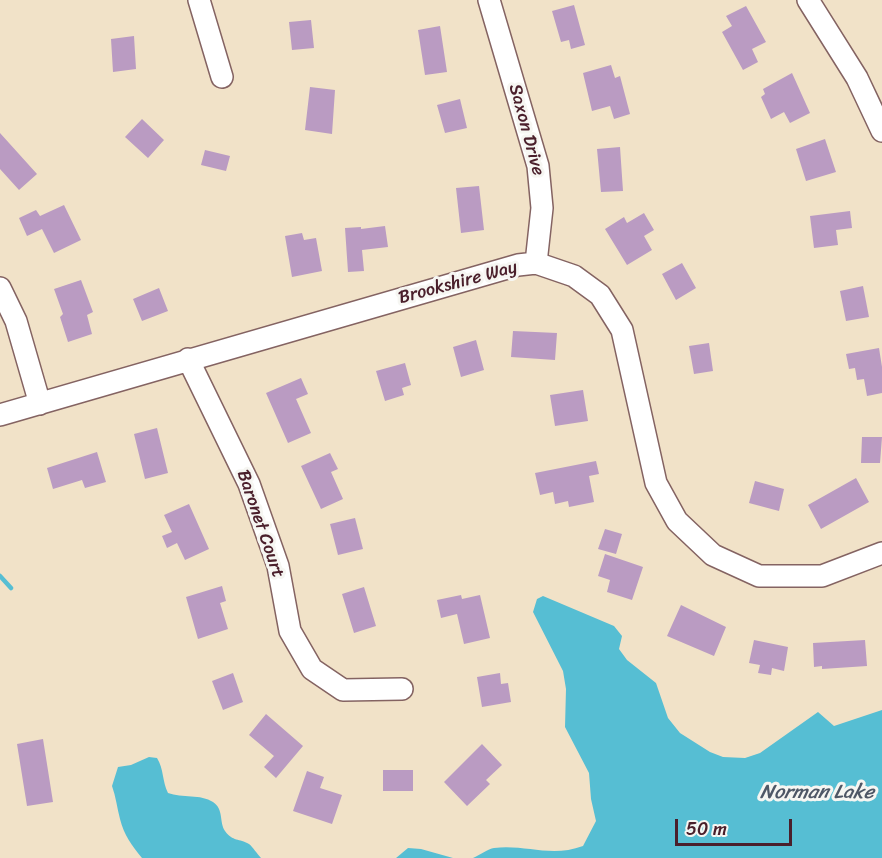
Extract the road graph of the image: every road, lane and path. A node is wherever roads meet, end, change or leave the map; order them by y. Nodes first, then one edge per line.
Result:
1 (199, 0) edge
2 (489, 0) edge
3 (808, 0) edge
4 (222, 76) dead end
5 (882, 131) edge
6 (536, 263) junction
7 (0, 288) edge
8 (188, 359) junction
9 (40, 404) junction
10 (0, 415) edge
11 (882, 553) edge
12 (402, 689) dead end

1 - 4 street
2 - 6 street, Saxon Drive
3 - 5 street
6 - 8 street, Brookshire Way
6 - 11 street, Brookshire Way
7 - 9 street
8 - 9 street, Brookshire Way
8 - 12 street, Baronet Court
9 - 10 street, Brookshire Way

